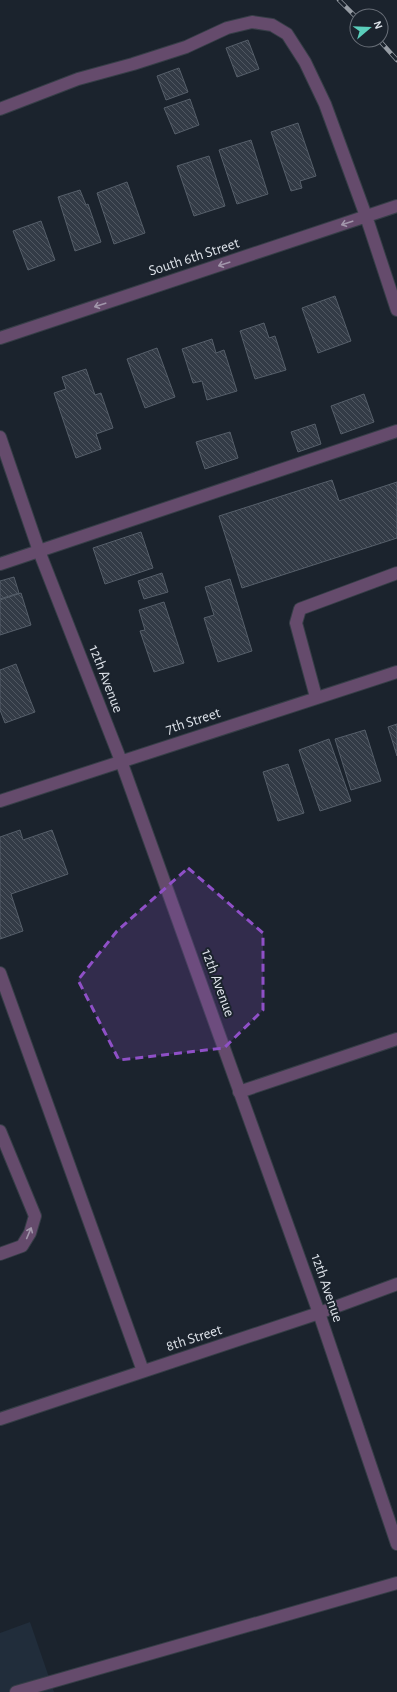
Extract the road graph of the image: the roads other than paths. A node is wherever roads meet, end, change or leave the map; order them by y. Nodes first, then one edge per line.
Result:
1 (0, 109) edge
2 (397, 206) edge
3 (366, 216) junction
4 (397, 310) edge
5 (0, 338) edge
6 (397, 431) edge
7 (0, 436) edge
8 (40, 551) junction
9 (0, 564) edge
10 (397, 573) edge
11 (397, 672) edge
12 (316, 697) junction
13 (121, 761) junction
14 (0, 801) edge
15 (0, 973) edge
16 (397, 1039) edge
17 (239, 1092) junction
18 (0, 1131) edge
19 (0, 1254) edge
20 (397, 1284) edge
21 (319, 1313) junction
22 (143, 1371) junction
23 (0, 1419) edge
24 (397, 1544) edge
25 (397, 1583) edge
26 (16, 1692) edge

1 - 3 street
2 - 3 street, South 6th Street
3 - 4 street
3 -> 5 street, South 6th Street
6 - 8 street
7 - 8 street, 12th Avenue
8 - 9 street
8 - 13 street, 12th Avenue
10 - 12 street
11 - 12 street, 7th Street
12 - 13 street, 7th Street
13 - 14 street, 7th Street
13 - 17 street, 12th Avenue
15 - 22 street
16 - 17 street
17 - 21 street, 12th Avenue
19 -> 18 street
20 - 21 street, 8th Street
21 - 22 street, 8th Street
21 - 24 street, 12th Avenue
22 - 23 street, 8th Street
25 - 26 street

